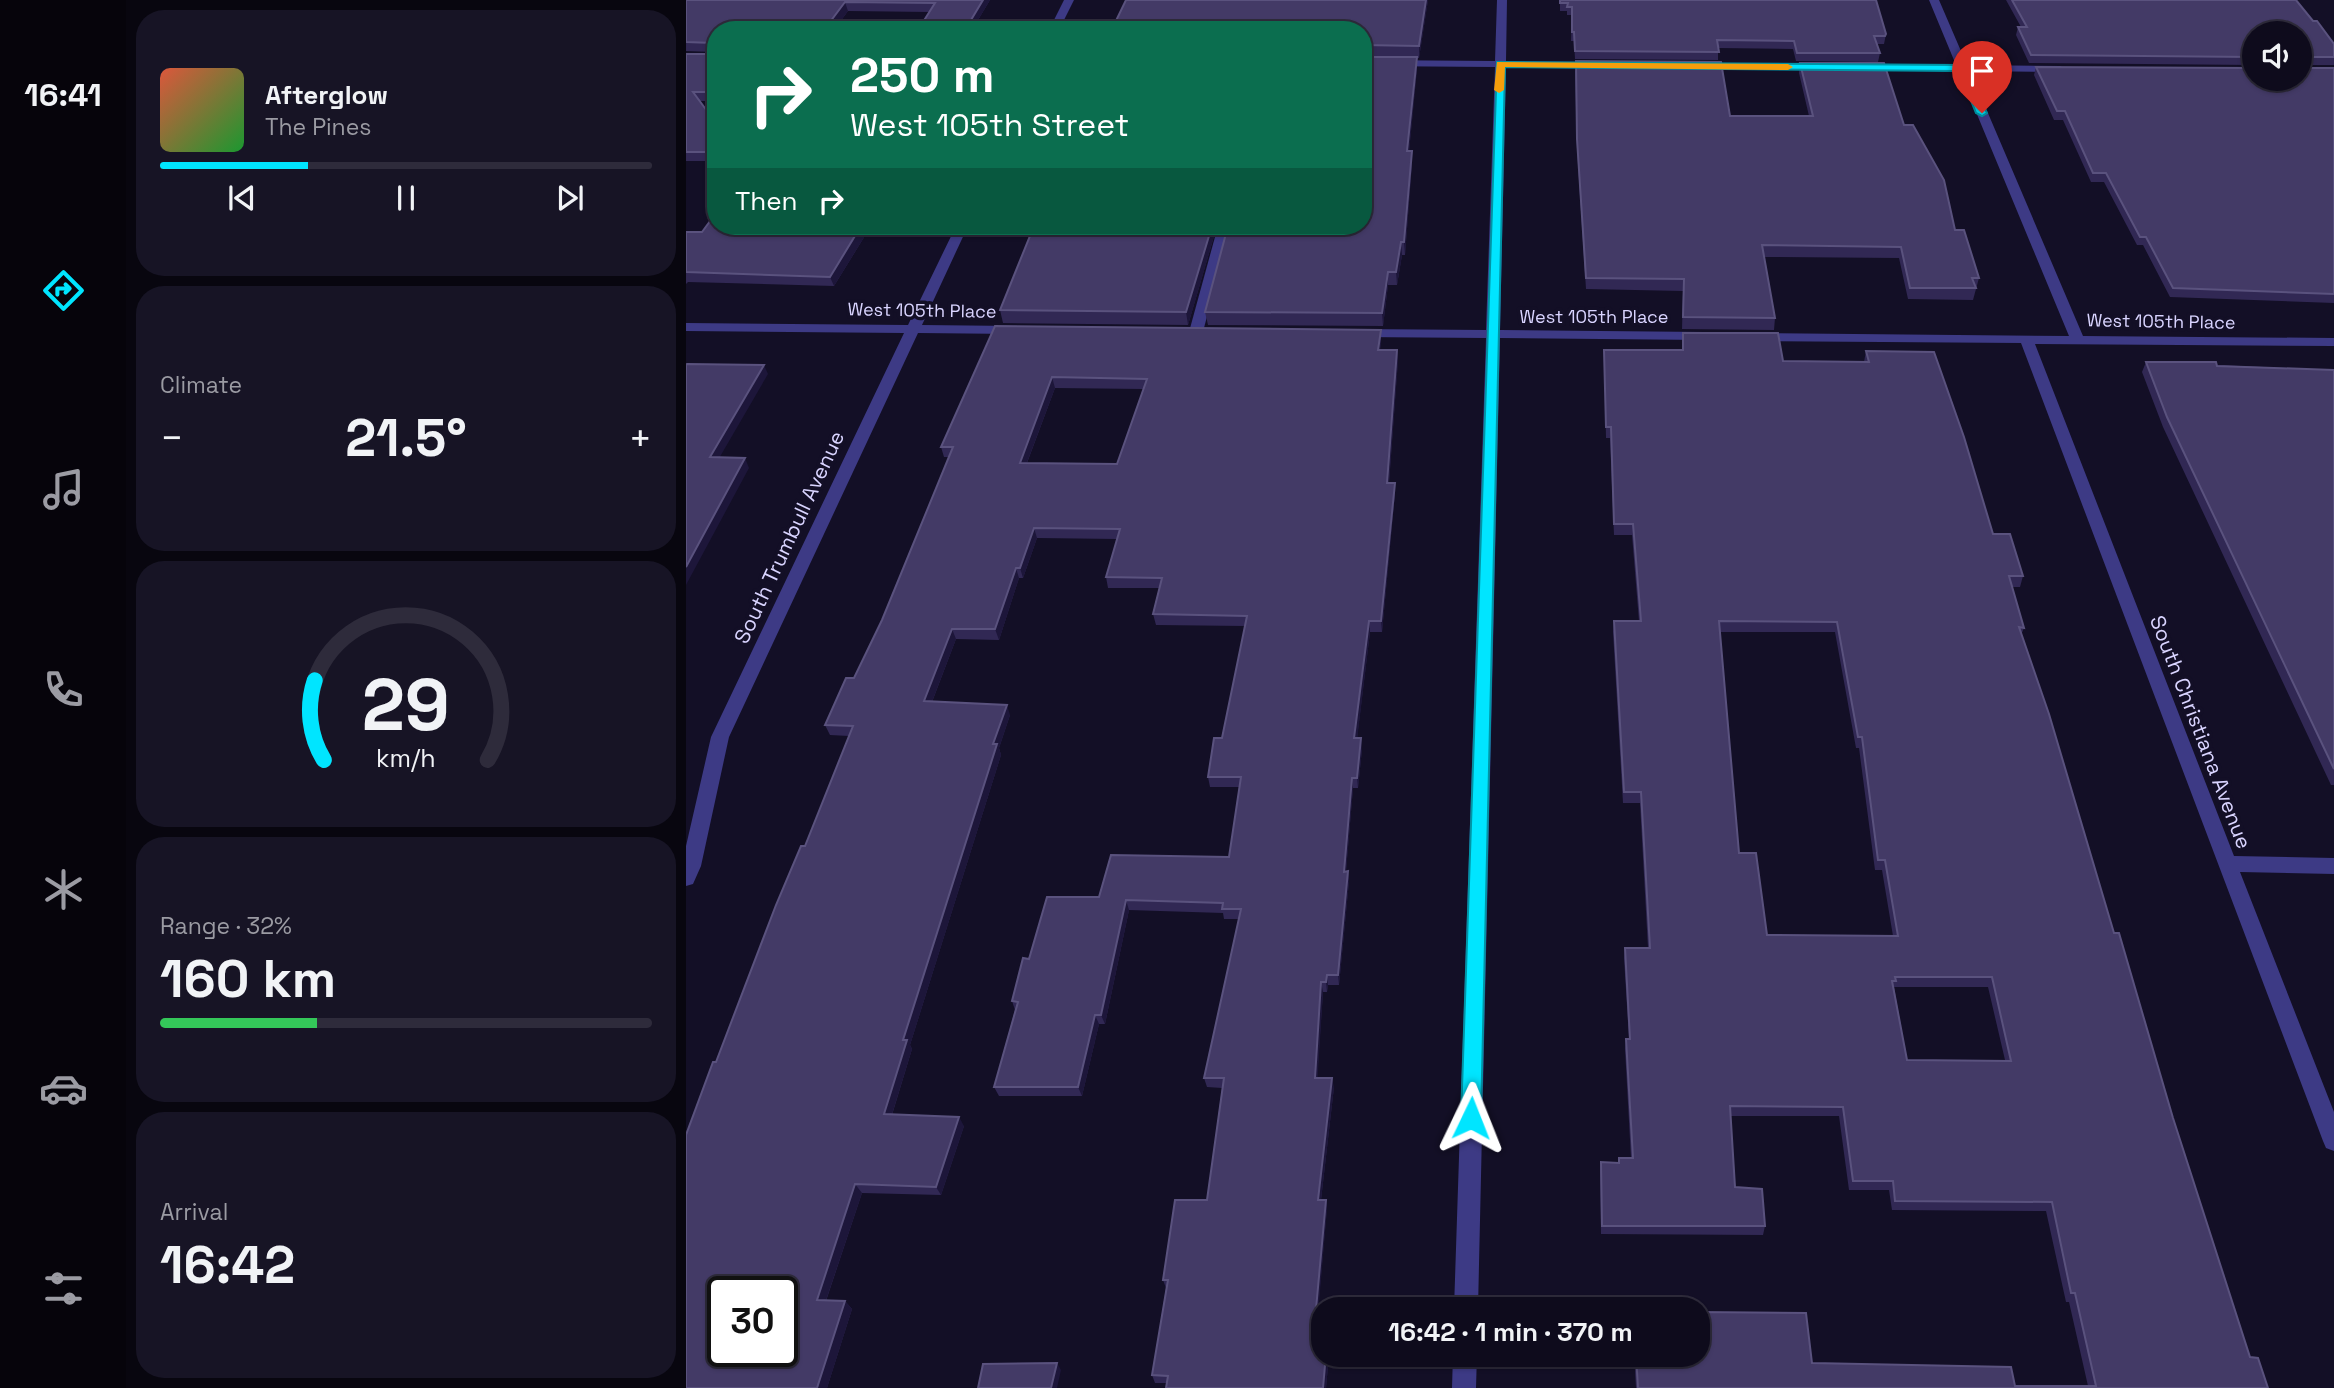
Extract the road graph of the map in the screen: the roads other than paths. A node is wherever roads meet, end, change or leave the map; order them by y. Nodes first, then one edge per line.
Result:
1 (1069, 0) edge
2 (1502, 0) edge
3 (1934, 0) edge
4 (1059, 21) edge
5 (1372, 63) edge
6 (1500, 64) junction
7 (1608, 65) edge
8 (1690, 66) edge
9 (1841, 67) edge
10 (1855, 67) edge
11 (1962, 68) junction
12 (2074, 69) edge
13 (958, 235) edge
14 (1222, 235) edge
15 (686, 327) edge
16 (913, 329) junction
17 (1029, 330) edge
18 (1196, 332) edge
19 (1346, 333) edge
20 (1493, 335) junction
21 (2026, 339) junction
22 (2078, 340) junction
23 (2334, 342) edge
24 (2228, 864) junction
25 (2334, 866) edge
26 (686, 878) edge
27 (2334, 1141) edge
28 (1466, 1297) edge
29 (1465, 1367) edge
30 (1464, 1388) edge

1 - 4 street
2 - 6 street
3 - 11 street
5 - 6 street
6 - 7 street
6 - 20 street
8 - 9 street
10 - 11 street
11 - 12 street
11 - 22 street
13 - 16 street, South Trumbull Avenue
14 - 18 street
15 - 16 street, West 105th Place
16 - 17 street, West 105th Place
16 - 26 street, South Trumbull Avenue
19 - 20 street, West 105th Place
20 - 21 street, West 105th Place
20 - 28 street
21 - 22 street, West 105th Place
21 - 24 street, South Christiana Avenue
22 - 23 street, West 105th Place
24 - 25 street
24 - 27 street, South Christiana Avenue
29 - 30 street

